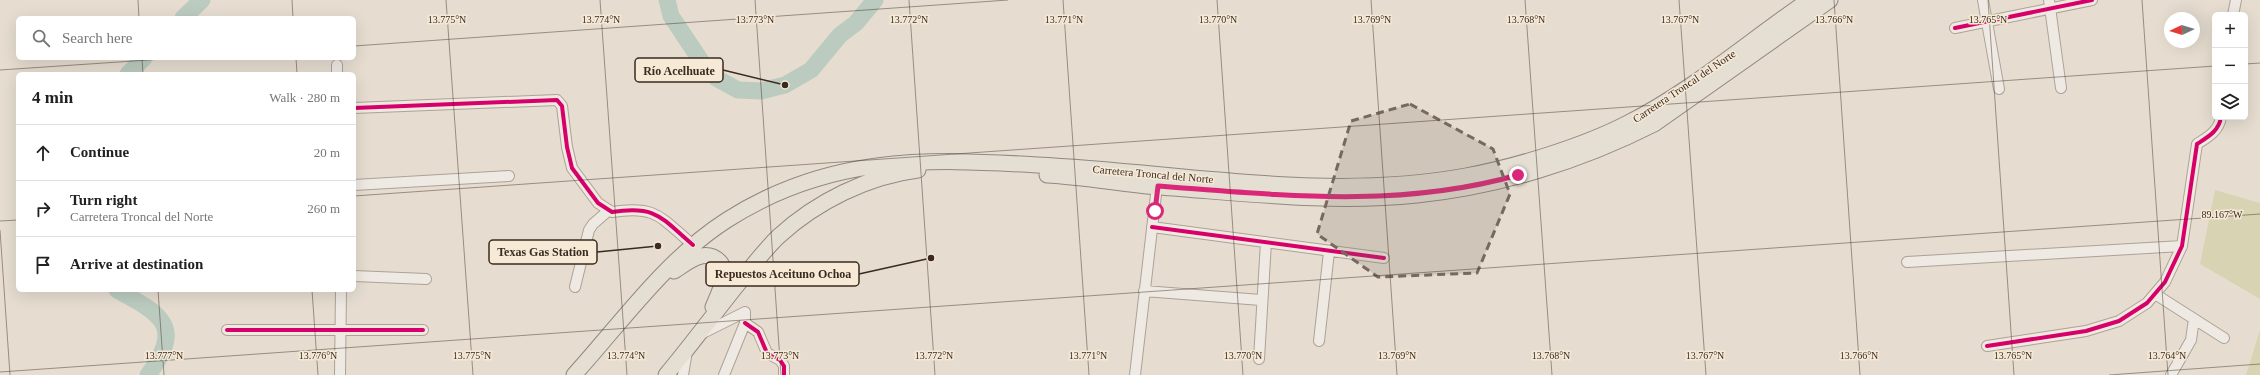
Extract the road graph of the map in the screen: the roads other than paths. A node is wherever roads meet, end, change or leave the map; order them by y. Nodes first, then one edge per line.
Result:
1 (1809, 0) edge
2 (1830, 0) edge
3 (1983, 0) edge
4 (2092, 0) edge
5 (2236, 0) edge
6 (2050, 4) edge
7 (2234, 12) edge
8 (1987, 22) junction
9 (1955, 28) dead end
10 (2061, 88) dead end
11 (1999, 89) dead end
12 (356, 108) edge
13 (2220, 120) edge
14 (509, 176) dead end
15 (356, 185) edge
16 (1158, 186) junction
17 (608, 211) junction
18 (1152, 227) junction
19 (1266, 242) junction
20 (693, 245) junction
21 (2182, 246) junction
22 (1329, 252) junction
23 (1384, 258) dead end
24 (1907, 262) dead end
25 (356, 276) edge
26 (426, 279) dead end
27 (656, 282) junction
28 (575, 286) dead end
29 (341, 292) edge
30 (1144, 292) junction
31 (2155, 294) junction
32 (1262, 300) junction
33 (2194, 319) junction
34 (745, 323) junction
35 (702, 329) junction
36 (227, 330) dead end
37 (340, 330) junction
38 (423, 330) dead end
39 (2224, 338) dead end
40 (1319, 341) dead end
41 (1987, 346) dead end
42 (687, 350) junction
43 (1259, 358) dead end
44 (1134, 374) edge
45 (340, 375) edge
46 (574, 375) edge
47 (666, 375) edge
48 (683, 375) edge
49 (724, 375) edge
50 (784, 375) edge
51 (2171, 375) edge

1 - 20 main road, Carretera Troncal del Norte
2 - 16 main road, Carretera Troncal del Norte
3 - 8 street
4 - 6 street
5 - 7 street
6 - 8 street
6 - 10 street
8 - 9 street
8 - 11 street
12 - 17 street
13 - 21 street
14 - 15 street
16 - 18 street
16 - 35 main road, Carretera Troncal del Norte
17 - 20 street
17 - 28 street
18 - 19 street
18 - 30 street
19 - 22 street
19 - 32 street
20 - 27 main road, Carretera Troncal del Norte
21 - 24 street
21 - 31 street
22 - 23 street
22 - 40 street
25 - 26 street
27 - 35 main road
27 - 46 main road, Carretera Troncal del Norte
29 - 37 street
30 - 32 street
30 - 44 street
31 - 33 street
31 - 41 street
32 - 43 street
33 - 39 street
33 - 51 street
34 - 35 street
34 - 49 street
34 - 50 street
35 - 42 main road, Carretera Troncal del Norte
36 - 37 street
37 - 38 street
37 - 45 street
42 - 47 main road, Carretera Troncal del Norte
42 - 48 street

